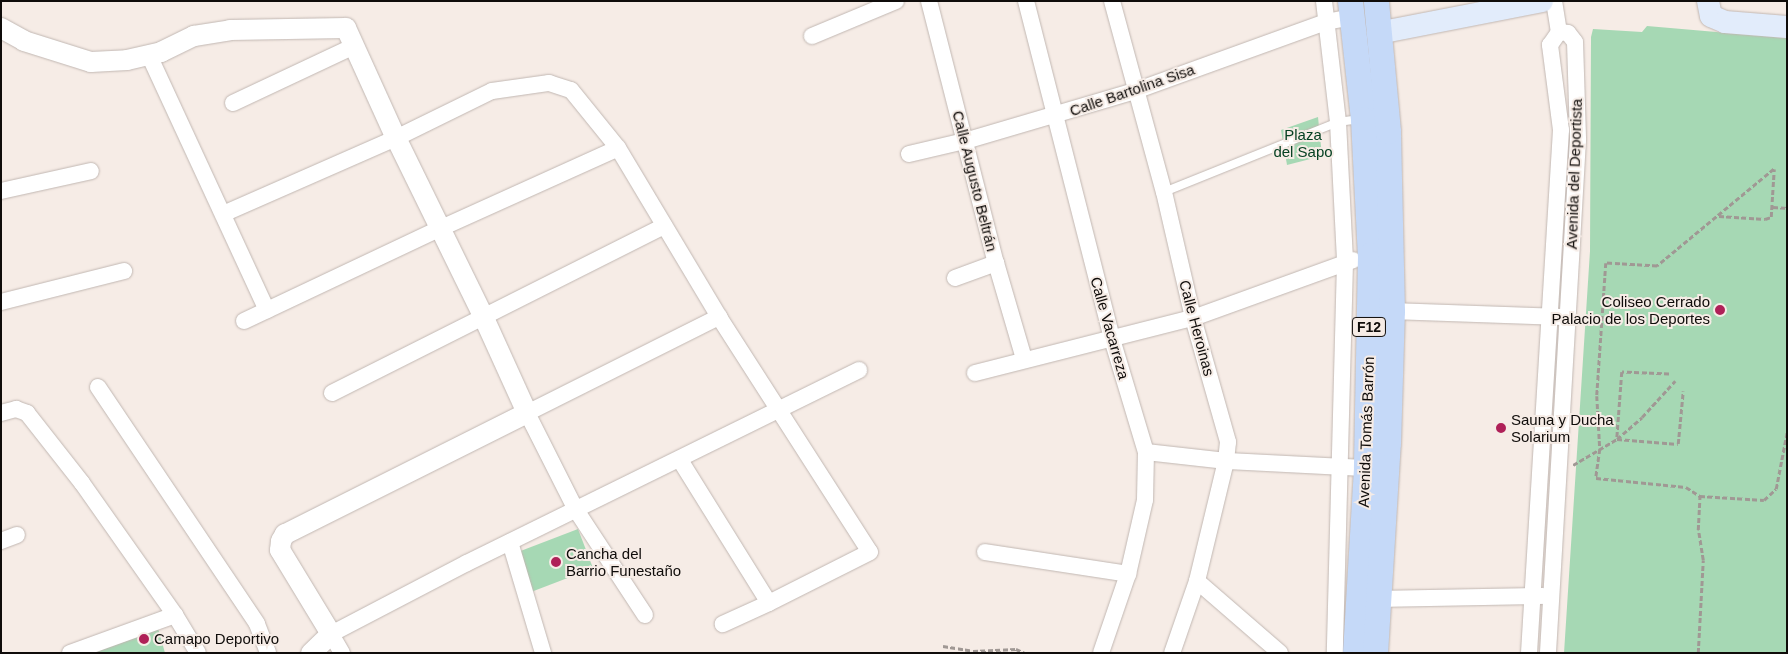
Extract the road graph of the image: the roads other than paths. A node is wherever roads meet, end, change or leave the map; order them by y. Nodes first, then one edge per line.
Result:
1 (896, 1) edge
2 (929, 1) edge
3 (1026, 1) edge
4 (1112, 1) edge
5 (1324, 1) edge
6 (1376, 1) edge
7 (1542, 1) edge
8 (1554, 1) edge
9 (1708, 1) edge
10 (1351, 9) edge
11 (1326, 22) junction
12 (1787, 27) edge
13 (1, 28) edge
14 (1378, 32) junction
15 (1559, 32) junction
16 (812, 36) dead end
17 (354, 46) junction
18 (149, 55) junction
19 (1135, 91) junction
20 (233, 103) dead end
21 (1053, 117) junction
22 (1363, 119) junction
23 (1338, 122) junction
24 (396, 138) junction
25 (965, 141) junction
26 (618, 148) junction
27 (909, 154) dead end
28 (90, 171) dead end
29 (1, 191) edge
30 (1164, 192) junction
31 (223, 214) junction
32 (664, 226) junction
33 (439, 229) junction
34 (1370, 256) junction
35 (1345, 262) junction
36 (996, 263) junction
37 (124, 271) dead end
38 (955, 278) dead end
39 (1, 302) edge
40 (267, 310) junction
41 (1392, 311) junction
42 (719, 316) junction
43 (1568, 317) junction
44 (484, 318) junction
45 (1193, 318) junction
46 (1551, 318) junction
47 (244, 321) dead end
48 (1112, 339) junction
49 (1024, 359) junction
50 (859, 370) dead end
51 (975, 373) dead end
52 (98, 387) dead end
53 (332, 393) dead end
54 (779, 411) junction
55 (1, 413) edge
56 (527, 413) junction
57 (1146, 452) junction
58 (680, 460) junction
59 (1226, 462) junction
60 (1338, 468) junction
61 (1366, 468) junction
62 (576, 510) junction
63 (17, 535) dead end
64 (1, 541) edge
65 (510, 542) junction
66 (985, 552) dead end
67 (1128, 574) junction
68 (1197, 581) junction
69 (1551, 595) junction
70 (1533, 597) junction
71 (1368, 599) junction
72 (769, 603) junction
73 (175, 615) junction
74 (645, 615) dead end
75 (723, 624) dead end
76 (331, 634) junction
77 (70, 653) edge
78 (198, 653) edge
79 (268, 653) edge
80 (311, 653) edge
81 (342, 653) edge
82 (543, 653) edge
83 (1101, 653) edge
84 (1172, 653) edge
85 (1280, 653) edge
86 (1335, 653) edge
87 (1355, 653) edge
88 (1375, 653) edge
89 (1529, 653) edge
90 (1548, 653) edge

1 - 16 street
2 - 25 street, Calle Augusto Beltrán
3 - 21 street, Calle Vacarreza
4 - 19 street, Calle Heroinas
5 - 11 street
6 - 14 main road, Avenida Tomás Barrón / F12
7 - 14 main road
8 - 15 street
9 - 12 main road
10 - 11 street, Calle Bartolina Sisa
10 - 22 main road, Avenida Tomás Barrón / F12
11 - 19 street, Calle Bartolina Sisa
11 - 23 street
13 - 18 street
14 - 41 main road, Avenida Tomás Barrón / F12
15 - 43 street, Avenida del Deportista
15 - 46 street, Avenida del Deportista
17 - 18 street
17 - 20 street
17 - 24 street
18 - 31 street
19 - 21 street, Calle Bartolina Sisa
19 - 30 street, Calle Heroinas
21 - 25 street, Calle Bartolina Sisa
21 - 48 street, Calle Vacarreza
22 - 23 lane
22 - 34 main road, Avenida Tomás Barrón / F12
23 - 30 lane
23 - 35 street
24 - 26 street
24 - 31 street
24 - 33 street
25 - 27 street, Calle Bartolina Sisa
25 - 36 street, Calle Augusto Beltrán
26 - 32 street
26 - 33 street
28 - 29 street
30 - 45 street, Calle Heroinas
31 - 40 street
32 - 42 street
32 - 44 street
33 - 40 street
33 - 44 street
34 - 35 street
34 - 61 main road, Avenida Tomás Barrón / F12
35 - 45 street
35 - 60 street
36 - 38 street
36 - 49 street, Calle Augusto Beltrán
37 - 39 street
40 - 47 street
41 - 46 street
41 - 71 main road, Avenida Tomás Barrón / F12
42 - 54 street
42 - 56 street
43 - 46 street
43 - 69 street, Avenida del Deportista
44 - 53 street
44 - 56 street
45 - 48 street
45 - 59 street, Calle Heroinas
46 - 70 street, Avenida del Deportista
48 - 49 street
48 - 57 street, Calle Vacarreza
49 - 51 street
50 - 54 street
52 - 79 street
54 - 58 street
54 - 72 street
55 - 73 street
56 - 62 street
56 - 76 street
57 - 59 street
57 - 67 street, Calle Vacarreza
58 - 62 street
58 - 72 street
59 - 60 street
59 - 68 street, Calle Heroinas
60 - 61 street
60 - 86 street
61 - 71 main road, Avenida Tomás Barrón / F12
62 - 65 street
62 - 74 street
63 - 64 street
65 - 76 street
65 - 82 street
66 - 67 street
67 - 83 street, Calle Vacarreza
68 - 84 street, Calle Heroinas
68 - 85 street
69 - 70 street
69 - 90 street, Avenida del Deportista
70 - 71 street
70 - 89 street, Avenida del Deportista
71 - 87 main road, Avenida Tomás Barrón / F12
71 - 88 main road, Avenida Tomás Barrón / F12
72 - 75 street
73 - 77 street
73 - 78 street
76 - 80 street
76 - 81 street

